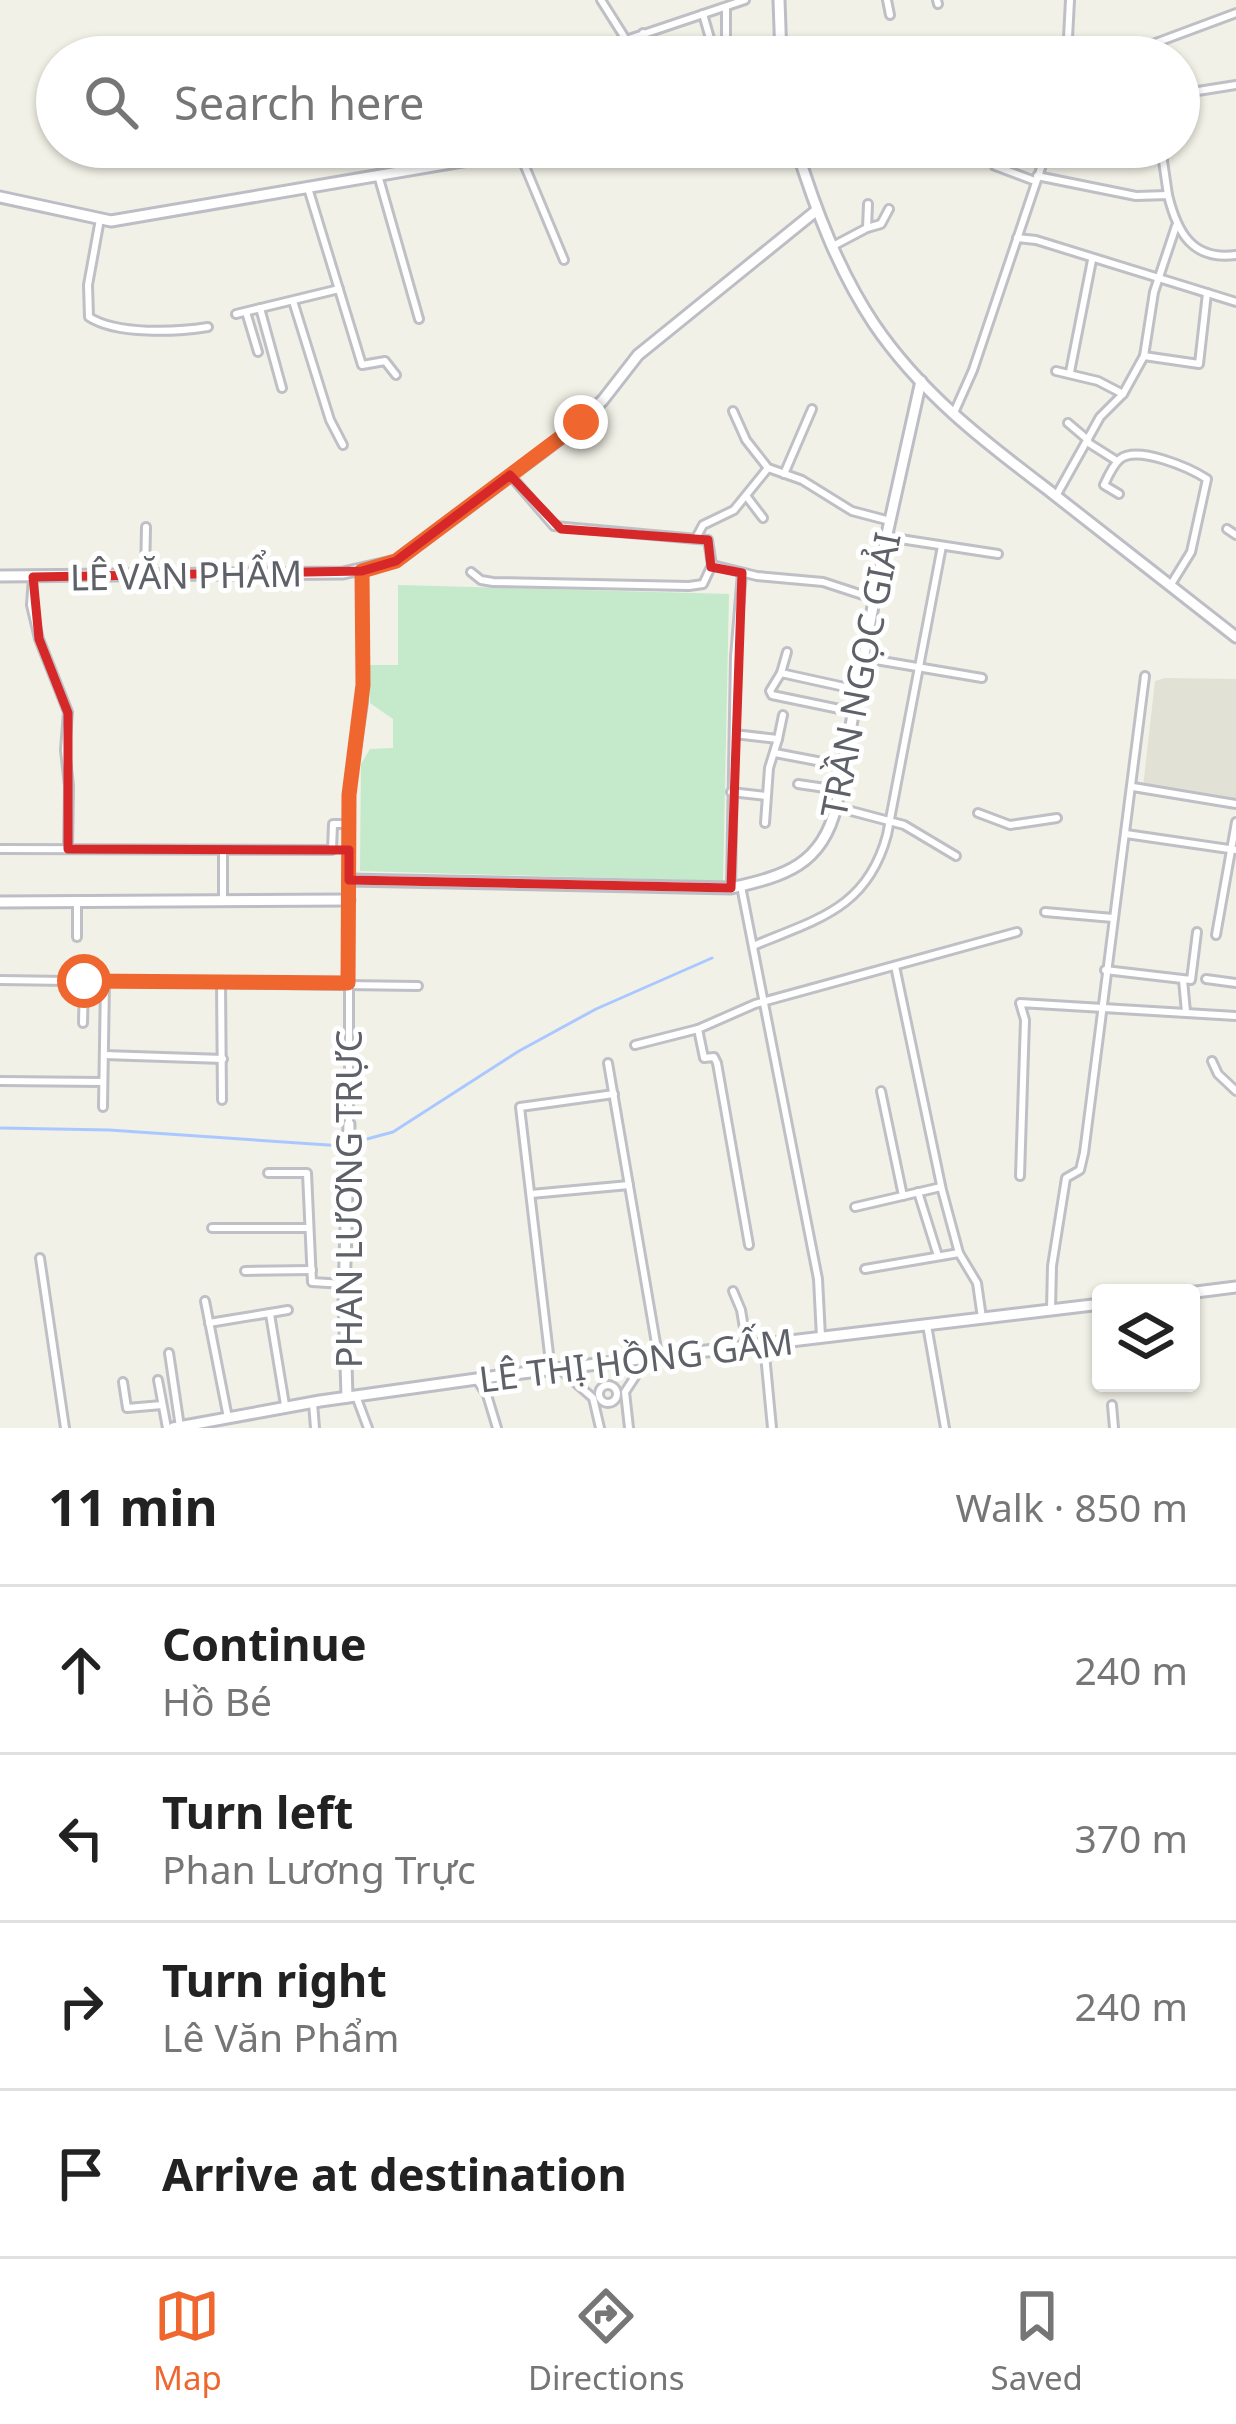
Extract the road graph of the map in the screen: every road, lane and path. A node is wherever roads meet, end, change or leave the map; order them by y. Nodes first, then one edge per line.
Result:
1 (601, 0) edge
2 (745, 0) edge
3 (779, 0) edge
4 (887, 0) edge
5 (1070, 0) edge
6 (726, 7) junction
7 (703, 14) junction
8 (890, 15) dead end
9 (1235, 17) edge
10 (644, 33) junction
11 (624, 36) edge
12 (636, 36) edge
13 (645, 36) edge
14 (709, 36) edge
15 (726, 36) edge
16 (781, 36) edge
17 (1067, 36) edge
18 (1179, 36) edge
19 (1236, 86) edge
20 (1200, 91) edge
21 (425, 168) edge
22 (526, 168) edge
23 (803, 168) edge
24 (1002, 168) edge
25 (1040, 168) edge
26 (1164, 168) edge
27 (378, 176) junction
28 (1036, 178) junction
29 (308, 188) junction
30 (1168, 195) junction
31 (0, 197) edge
32 (868, 204) dead end
33 (890, 208) dead end
34 (817, 210) junction
35 (100, 219) junction
36 (1176, 226) junction
37 (867, 228) junction
38 (1017, 238) junction
39 (833, 246) junction
40 (1236, 255) edge
41 (564, 260) dead end
42 (1092, 260) junction
43 (1159, 279) junction
44 (339, 289) junction
45 (1207, 293) junction
46 (293, 301) junction
47 (1236, 302) edge
48 (260, 308) junction
49 (419, 319) dead end
50 (208, 327) dead end
51 (258, 352) dead end
52 (1144, 356) junction
53 (1056, 370) dead end
54 (1070, 372) junction
55 (396, 375) dead end
56 (920, 381) junction
57 (282, 388) dead end
58 (1123, 394) junction
59 (812, 409) dead end
60 (733, 411) dead end
61 (952, 416) junction
62 (1068, 424) dead end
63 (1088, 441) junction
64 (343, 445) dead end
65 (1117, 460) junction
66 (768, 467) junction
67 (784, 474) junction
68 (510, 476) junction
69 (1119, 494) dead end
70 (747, 496) junction
71 (1056, 496) junction
72 (763, 518) dead end
73 (890, 521) junction
74 (146, 526) dead end
75 (1227, 529) dead end
76 (1236, 535) edge
77 (887, 537) junction
78 (696, 538) junction
79 (943, 546) junction
80 (998, 554) dead end
81 (712, 566) junction
82 (362, 571) junction
83 (471, 572) dead end
84 (742, 573) junction
85 (145, 575) junction
86 (0, 576) edge
87 (33, 577) junction
88 (1170, 586) junction
89 (875, 599) junction
90 (1236, 637) edge
91 (787, 652) dead end
92 (865, 658) junction
93 (920, 669) junction
94 (782, 673) junction
95 (1145, 676) dead end
96 (982, 678) dead end
97 (858, 690) junction
98 (854, 712) junction
99 (783, 715) dead end
100 (734, 734) junction
101 (778, 740) junction
102 (776, 753) junction
103 (844, 766) junction
104 (798, 784) dead end
105 (1132, 788) junction
106 (839, 790) junction
107 (731, 792) junction
108 (766, 796) junction
109 (1236, 804) edge
110 (836, 807) junction
111 (978, 813) dead end
112 (1057, 818) dead end
113 (890, 820) junction
114 (1236, 822) edge
115 (765, 823) dead end
116 (349, 824) junction
117 (1126, 834) junction
118 (0, 849) edge
119 (68, 849) junction
120 (1234, 850) edge
121 (223, 852) junction
122 (956, 856) dead end
123 (350, 880) junction
124 (736, 887) junction
125 (224, 900) junction
126 (349, 900) junction
127 (0, 902) edge
128 (77, 902) junction
129 (1045, 912) dead end
130 (1113, 918) junction
131 (1017, 932) dead end
132 (1197, 932) dead end
133 (1216, 935) dead end
134 (77, 937) dead end
135 (753, 946) junction
136 (896, 966) junction
137 (1105, 970) junction
138 (1206, 979) dead end
139 (0, 980) edge
140 (1183, 980) junction
141 (84, 981) junction
142 (105, 981) junction
143 (221, 982) junction
144 (348, 983) junction
145 (1236, 983) edge
146 (418, 986) dead end
147 (764, 1002) junction
148 (1101, 1008) junction
149 (1186, 1012) junction
150 (1236, 1016) edge
151 (82, 1023) dead end
152 (698, 1029) junction
153 (635, 1046) dead end
154 (104, 1054) junction
155 (223, 1059) junction
156 (1212, 1061) dead end
157 (608, 1064) dead end
158 (0, 1081) edge
159 (103, 1082) junction
160 (1236, 1090) edge
161 (881, 1091) dead end
162 (614, 1094) junction
163 (222, 1100) dead end
164 (103, 1107) dead end
165 (349, 1124) joint
166 (268, 1173) dead end
167 (1020, 1176) dead end
168 (629, 1185) junction
169 (941, 1187) junction
170 (918, 1192) junction
171 (530, 1194) junction
172 (903, 1196) junction
173 (854, 1207) dead end
174 (212, 1228) dead end
175 (309, 1228) junction
176 (749, 1245) dead end
177 (959, 1253) junction
178 (938, 1256) junction
179 (40, 1258) dead end
180 (866, 1269) dead end
181 (312, 1270) junction
182 (245, 1271) dead end
183 (345, 1284) junction
184 (1236, 1287) edge
185 (733, 1291) dead end
186 (1200, 1292) edge
187 (205, 1301) dead end
188 (1092, 1305) edge
189 (288, 1310) dead end
190 (1051, 1310) junction
191 (270, 1314) junction
192 (982, 1318) junction
193 (209, 1324) junction
194 (927, 1325) junction
195 (821, 1337) junction
196 (764, 1344) junction
197 (747, 1346) junction
198 (169, 1353) dead end
199 (652, 1359) junction
200 (603, 1366) junction
201 (557, 1371) junction
202 (158, 1380) dead end
203 (477, 1380) junction
204 (123, 1382) dead end
205 (605, 1392) junction
206 (352, 1397) junction
207 (624, 1398) junction
208 (610, 1402) junction
209 (313, 1403) junction
210 (162, 1405) junction
211 (1112, 1405) dead end
212 (286, 1408) junction
213 (626, 1412) junction
214 (598, 1415) junction
215 (226, 1422) edge
216 (177, 1427) edge
217 (65, 1428) edge
218 (315, 1428) edge
219 (368, 1428) edge
220 (497, 1428) edge
221 (600, 1428) edge
222 (629, 1428) edge
223 (772, 1428) edge
224 (945, 1428) edge
225 (1114, 1428) edge

1 - 11 street
2 - 6 street
3 - 16 street
4 - 8 street
5 - 17 street
6 - 7 street
6 - 15 street
7 - 10 street
7 - 14 street
9 - 18 street
10 - 12 street
10 - 13 street
19 - 20 street
21 - 27 street
22 - 41 street
23 - 34 street
24 - 28 street
25 - 28 street
26 - 30 street
27 - 29 street
27 - 49 street
28 - 30 street
28 - 38 street
29 - 35 street
29 - 44 street
30 - 36 street
31 - 35 street
32 - 37 street
33 - 37 street
34 - 39 street
34 - 68 street, LÊ VĂN PHẨM
35 - 50 street
36 - 40 street
36 - 43 street
37 - 39 street
38 - 42 street
38 - 61 street
39 - 56 street
42 - 43 street
42 - 54 street
43 - 45 street
43 - 52 street
44 - 46 street
44 - 55 street
45 - 47 street
45 - 52 street
46 - 48 street
46 - 64 street
48 - 51 street
48 - 57 street
52 - 58 street
53 - 54 street
54 - 58 street
56 - 61 street
56 - 73 street, TRẦN NGỌC GIẢI
58 - 63 street
59 - 67 street
60 - 66 street
61 - 71 street
62 - 63 street
63 - 65 street
63 - 71 street
65 - 69 street
65 - 88 street
66 - 67 street
66 - 70 street
67 - 73 street
68 - 78 street
68 - 82 street, LÊ VĂN PHẨM
70 - 72 street
70 - 78 street
71 - 88 street
73 - 77 street, TRẦN NGỌC GIẢI
74 - 85 street
75 - 76 street
77 - 79 street
77 - 89 street, TRẦN NGỌC GIẢI
78 - 81 street
79 - 80 street
79 - 93 street
81 - 83 street
81 - 84 street
82 - 85 street, LÊ VĂN PHẨM
82 - 116 street, PHAN LƯƠNG TRỰC
84 - 89 street
84 - 100 street
85 - 87 street, LÊ VĂN PHẨM
86 - 87 street, LÊ VĂN PHẨM
87 - 119 street
88 - 90 street
89 - 92 street, TRẦN NGỌC GIẢI
91 - 94 street
92 - 93 street
92 - 97 street, TRẦN NGỌC GIẢI
93 - 96 street
93 - 113 street
94 - 97 street
94 - 98 street
95 - 105 street
97 - 98 street, TRẦN NGỌC GIẢI
98 - 103 street, TRẦN NGỌC GIẢI
99 - 101 street
100 - 101 street
100 - 107 street
101 - 102 street
102 - 103 street
102 - 108 street
103 - 106 street, TRẦN NGỌC GIẢI
104 - 106 street
105 - 109 street
105 - 117 street
106 - 110 street, TRẦN NGỌC GIẢI
107 - 108 street
107 - 124 street
108 - 115 street
110 - 113 street
110 - 124 street, TRẦN NGỌC GIẢI
111 - 112 street
113 - 122 street
113 - 135 street
114 - 120 street
116 - 121 street
116 - 123 street, PHAN LƯƠNG TRỰC
117 - 120 street
117 - 130 street
118 - 119 street
119 - 121 street
120 - 133 street
121 - 125 street
123 - 124 street, TRẦN NGỌC GIẢI
123 - 126 street, PHAN LƯƠNG TRỰC
124 - 135 street
125 - 126 street
125 - 128 street
126 - 144 street, PHAN LƯƠNG TRỰC
127 - 128 street
128 - 134 street
129 - 130 street
130 - 137 street
131 - 136 street
132 - 140 street
135 - 147 street
136 - 147 street
136 - 169 street
137 - 140 street
137 - 148 street
138 - 145 street
139 - 141 street
140 - 149 street
141 - 142 street
141 - 151 street
142 - 143 street
142 - 154 street
143 - 144 street
143 - 155 street
144 - 146 street
144 - 165 street, PHAN LƯƠNG TRỰC
147 - 152 street
147 - 195 street
148 - 149 street
148 - 167 street
148 - 190 street
149 - 150 street
152 - 153 street
152 - 176 street
154 - 155 street
154 - 159 street
155 - 163 street
156 - 160 street
157 - 162 street
158 - 159 street
159 - 164 street
161 - 172 street
162 - 168 street
162 - 171 street
165 - 183 street, PHAN LƯƠNG TRỰC
166 - 175 street
168 - 171 street
168 - 199 street
169 - 170 street
169 - 177 street
170 - 172 street
170 - 178 street
171 - 201 street
172 - 173 street
174 - 175 street
175 - 181 street
177 - 178 street
177 - 192 street
178 - 180 street
179 - 217 street
181 - 182 street
181 - 183 street
183 - 206 street, PHAN LƯƠNG TRỰC
184 - 186 street
185 - 197 street
187 - 193 street
188 - 190 street, LÊ THỊ HỒNG GẤM
189 - 191 street
190 - 192 street, LÊ THỊ HỒNG GẤM
191 - 193 street
191 - 212 street
192 - 194 street, LÊ THỊ HỒNG GẤM
193 - 215 street
194 - 195 street, LÊ THỊ HỒNG GẤM
194 - 224 street
195 - 196 street, LÊ THỊ HỒNG GẤM
196 - 197 street, LÊ THỊ HỒNG GẤM
196 - 223 street
197 - 199 street, LÊ THỊ HỒNG GẤM
198 - 216 street
199 - 200 street, LÊ THỊ HỒNG GẤM
199 - 207 street
200 - 201 street, LÊ THỊ HỒNG GẤM
200 - 205 street
201 - 203 street, LÊ THỊ HỒNG GẤM
201 - 205 street
202 - 210 street
203 - 206 street, LÊ THỊ HỒNG GẤM
203 - 220 street
204 - 210 street
205 - 207 street
205 - 208 street
205 - 208 street
205 - 214 street
206 - 209 street, LÊ THỊ HỒNG GẤM
206 - 219 street
207 - 213 street
208 - 213 street
208 - 214 street
209 - 212 street, LÊ THỊ HỒNG GẤM
209 - 218 street
210 - 216 street
211 - 225 street
212 - 215 street, LÊ THỊ HỒNG GẤM
213 - 222 street
214 - 221 street
215 - 216 street, LÊ THỊ HỒNG GẤM

